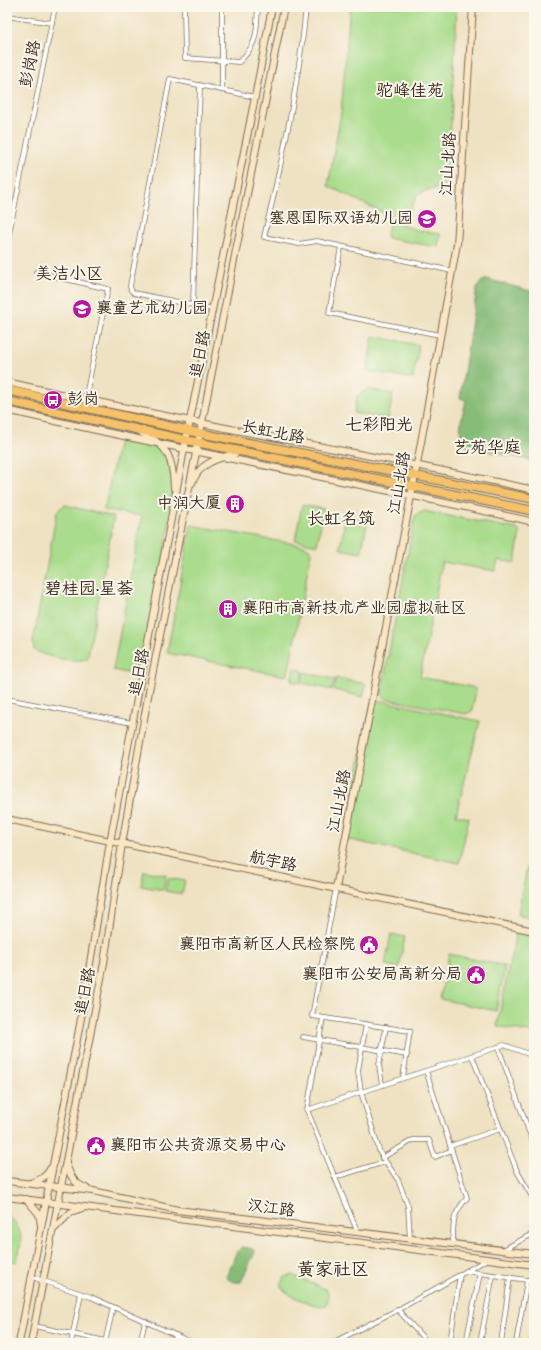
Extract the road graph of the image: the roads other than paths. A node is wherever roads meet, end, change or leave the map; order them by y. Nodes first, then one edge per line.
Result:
1 (55, 7) edge
2 (184, 7) edge
3 (222, 7) edge
4 (258, 7) edge
5 (272, 7) edge
6 (284, 7) edge
7 (306, 7) edge
8 (473, 7) edge
9 (7, 16) edge
10 (52, 23) junction
11 (222, 59) junction
12 (200, 86) junction
13 (222, 90) junction
14 (255, 97) junction
15 (7, 244) edge
16 (341, 247) junction
17 (452, 271) junction
18 (36, 272) dead end
19 (193, 305) junction
20 (212, 309) junction
21 (440, 335) junction
22 (7, 382) edge
23 (7, 390) edge
24 (85, 400) junction
25 (7, 401) edge
26 (7, 410) edge
27 (190, 420) junction
28 (201, 423) junction
29 (134, 429) junction
30 (188, 431) junction
31 (199, 433) junction
32 (186, 440) junction
33 (197, 442) junction
34 (162, 445) junction
35 (184, 450) junction
36 (195, 452) junction
37 (241, 452) junction
38 (222, 457) junction
39 (416, 465) junction
40 (415, 474) junction
41 (412, 490) junction
42 (534, 490) edge
43 (534, 499) edge
44 (174, 500) junction
45 (186, 500) junction
46 (534, 511) edge
47 (534, 522) edge
48 (7, 699) edge
49 (132, 723) junction
50 (7, 819) edge
51 (110, 842) junction
52 (122, 844) junction
53 (336, 888) junction
54 (534, 931) edge
55 (324, 1018) junction
56 (366, 1024) junction
57 (386, 1027) junction
58 (303, 1037) dead end
59 (319, 1040) junction
60 (362, 1047) junction
61 (498, 1047) junction
62 (382, 1050) junction
63 (407, 1055) junction
64 (472, 1056) junction
65 (534, 1056) edge
66 (426, 1071) junction
67 (403, 1078) junction
68 (382, 1085) junction
69 (361, 1092) junction
70 (307, 1110) junction
71 (500, 1129) junction
72 (534, 1146) edge
73 (451, 1148) junction
74 (383, 1160) junction
75 (54, 1163) junction
76 (66, 1163) junction
77 (335, 1178) junction
78 (7, 1181) edge
79 (28, 1184) junction
80 (49, 1186) junction
81 (61, 1188) junction
82 (93, 1191) junction
83 (7, 1197) edge
84 (26, 1199) junction
85 (534, 1200) edge
86 (46, 1202) junction
87 (58, 1203) junction
88 (87, 1207) junction
89 (41, 1228) junction
90 (53, 1230) junction
91 (358, 1233) junction
92 (534, 1233) edge
93 (410, 1239) junction
94 (454, 1244) junction
95 (502, 1250) junction
96 (534, 1254) edge
97 (486, 1259) junction
98 (534, 1265) edge
99 (466, 1271) junction
100 (480, 1273) junction
101 (460, 1274) junction
102 (493, 1275) junction
103 (32, 1277) junction
104 (510, 1278) junction
105 (527, 1280) junction
106 (43, 1281) junction
107 (534, 1281) edge
108 (81, 1294) junction
109 (113, 1307) junction
110 (397, 1310) junction
111 (145, 1321) junction
112 (34, 1326) junction
113 (534, 1329) edge
114 (73, 1334) junction
115 (176, 1335) junction
116 (106, 1342) edge
117 (19, 1343) edge
118 (31, 1343) edge
119 (71, 1343) edge
120 (140, 1343) edge
121 (174, 1343) edge
122 (193, 1343) edge
123 (332, 1343) edge
124 (428, 1343) edge
125 (450, 1343) edge
126 (466, 1343) edge
127 (480, 1343) edge
128 (501, 1343) edge
129 (516, 1343) edge
130 (532, 1343) edge

1 - 10 street, 彭岗路
2 - 11 street
3 - 11 street
4 - 11 street
5 - 14 main road, 追日路
6 - 28 main road, 追日路
7 - 16 street
8 - 17 main road, 江山北路
9 - 10 street
10 - 15 street, 彭岗路
11 - 13 street
12 - 13 street
12 - 19 street
12 - 19 street
13 - 14 street
14 - 20 main road, 追日路
16 - 17 street
16 - 21 street
17 - 21 main road, 江山北路
18 - 24 street
19 - 20 street
20 - 27 main road, 追日路
21 - 39 main road, 江山北路
22 - 24 main road
23 - 30 highway, 长虹北路
24 - 27 main road
25 - 29 highway, 长虹北路
26 - 34 main road
27 - 28 main road
27 - 30 main road, 追日路
28 - 31 main road, 追日路
28 - 39 main road
29 - 32 highway, 长虹北路
29 - 34 main road
30 - 31 highway, 长虹北路
30 - 32 main road, 追日路
31 - 33 main road, 追日路
31 - 40 highway, 长虹北路
32 - 33 highway, 长虹北路
32 - 35 main road, 追日路
33 - 36 main road, 追日路
33 - 37 highway, 长虹北路
34 - 35 main road
34 - 44 main road
35 - 36 main road
35 - 44 main road, 追日路
36 - 38 main road
36 - 45 main road, 追日路
37 - 38 main road
37 - 41 highway, 长虹北路
38 - 41 main road
38 - 45 main road
39 - 40 main road, 江山北路
39 - 42 main road
40 - 41 main road, 江山北路
40 - 43 highway, 长虹北路
41 - 46 highway, 长虹北路
41 - 47 main road
41 - 53 main road, 江山北路
44 - 49 main road, 追日路
45 - 52 main road, 追日路
48 - 49 street
49 - 51 main road, 追日路
50 - 51 main road, 航宇路
51 - 52 main road, 航宇路
51 - 75 main road, 追日路
52 - 53 main road, 航宇路
52 - 76 main road, 追日路
53 - 54 main road, 航宇路
53 - 55 street
55 - 56 street
55 - 59 street
56 - 57 street
56 - 60 street
57 - 62 street
57 - 63 street
58 - 59 street
59 - 60 street
59 - 70 street
60 - 62 street
60 - 69 street
61 - 64 street
61 - 65 street
61 - 72 street
62 - 63 street
62 - 68 street
63 - 67 street
64 - 66 street
64 - 71 street
66 - 67 street
66 - 73 street
67 - 68 street
68 - 69 street
69 - 70 street
69 - 74 street
70 - 77 street
71 - 73 street
71 - 85 street
73 - 74 street
73 - 94 street
74 - 77 street
74 - 93 street
75 - 79 main road
75 - 80 main road, 追日路
76 - 81 main road, 追日路
76 - 82 main road
77 - 91 street
78 - 79 main road, 汉江路
79 - 80 main road, 汉江路
80 - 81 main road, 汉江路
80 - 86 main road, 追日路
81 - 82 main road, 汉江路
81 - 87 main road, 追日路
82 - 91 main road, 汉江路
83 - 84 main road, 汉江路
84 - 86 main road, 汉江路
84 - 89 main road
86 - 87 main road, 汉江路
86 - 89 main road, 追日路
87 - 88 main road, 汉江路
87 - 90 main road, 追日路
88 - 90 main road
88 - 97 main road, 汉江路
89 - 103 main road, 追日路
90 - 106 main road, 追日路
91 - 93 main road, 汉江路
92 - 95 street
93 - 94 main road, 汉江路
94 - 95 main road, 汉江路
95 - 96 main road, 汉江路
97 - 98 main road, 汉江路
97 - 99 street
99 - 100 street
99 - 101 street
100 - 102 street
100 - 126 street
101 - 110 street
101 - 125 street
102 - 104 street
102 - 127 street
103 - 106 street
103 - 117 main road, 追日路
104 - 105 street
104 - 128 street
105 - 107 street
105 - 129 street
106 - 108 street
106 - 112 main road, 追日路
108 - 109 street
108 - 114 street
109 - 111 street
109 - 116 street
110 - 123 street
110 - 124 street
111 - 115 street
111 - 120 street
112 - 114 street
112 - 118 main road, 追日路
113 - 130 street
114 - 116 street
114 - 119 street
115 - 121 street
115 - 122 street

